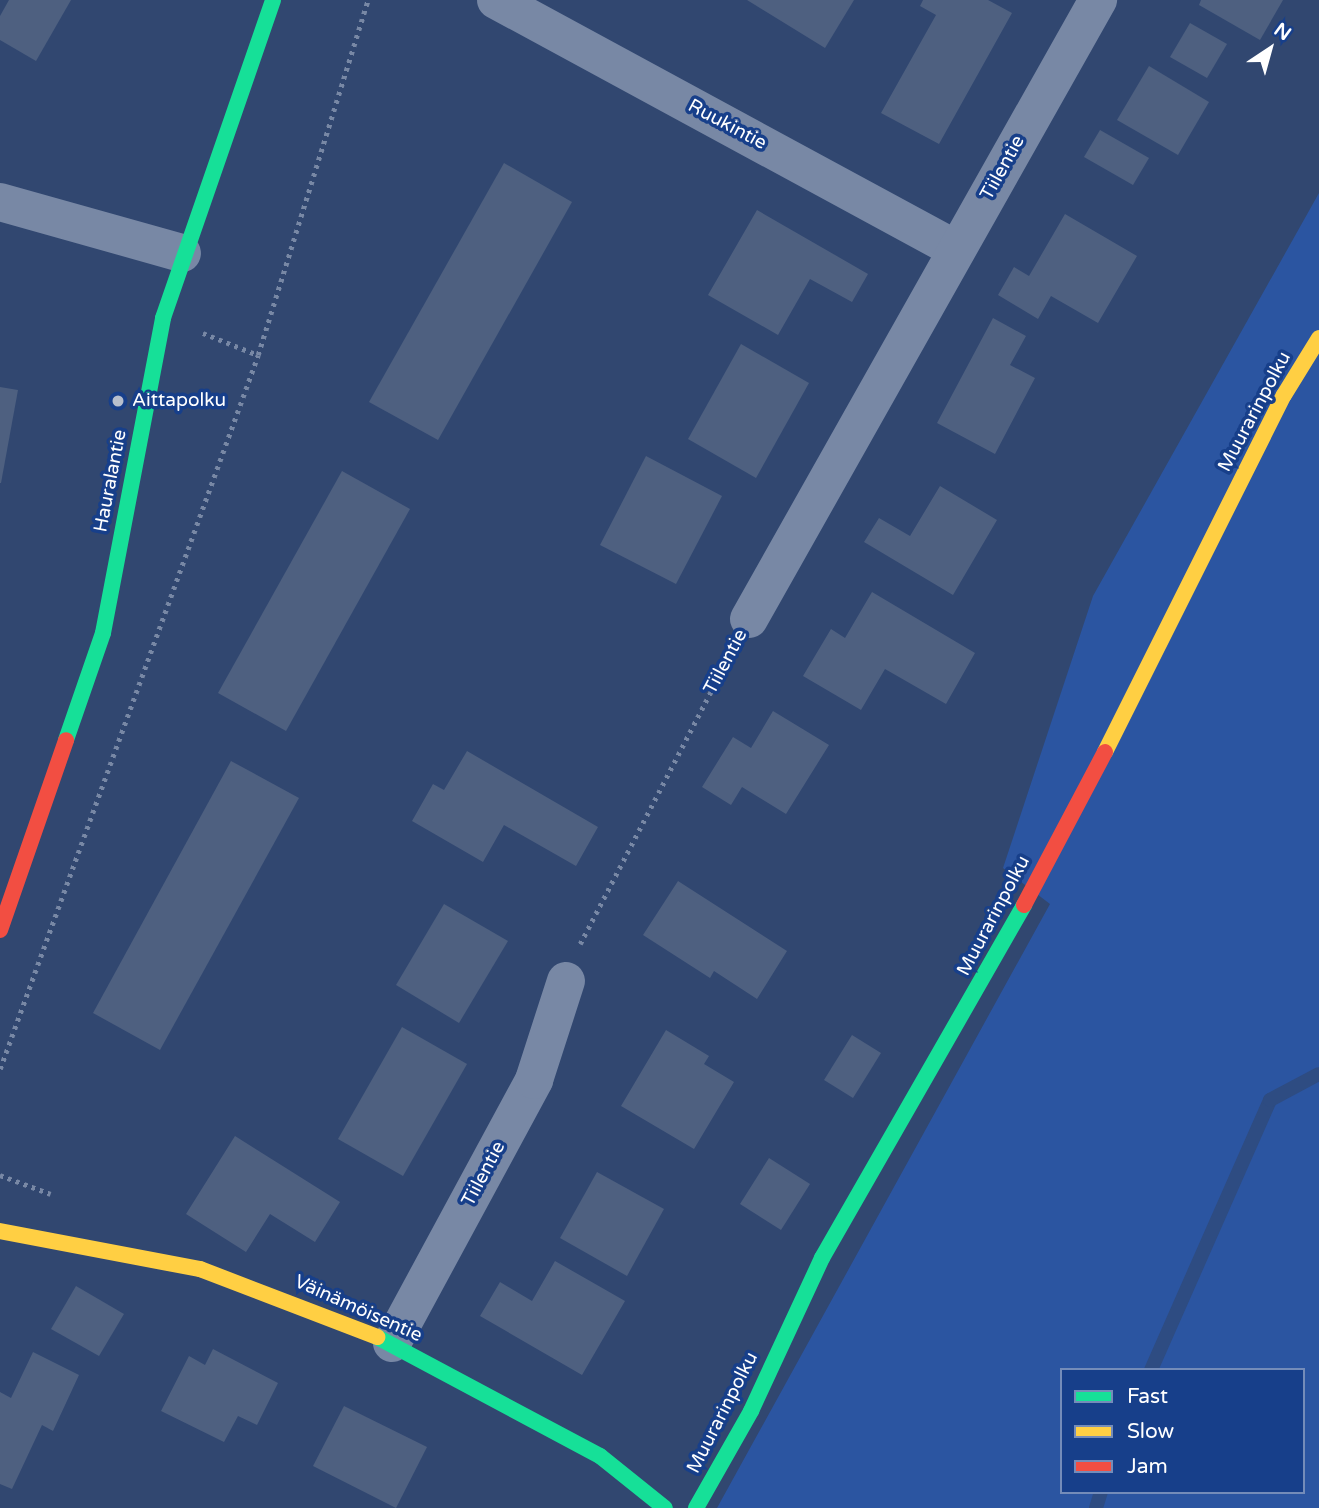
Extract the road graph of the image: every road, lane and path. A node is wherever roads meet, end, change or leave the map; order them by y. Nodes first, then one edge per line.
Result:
1 (273, 0) edge
2 (368, 0) edge
3 (496, 0) edge
4 (1098, 0) edge
5 (0, 202) edge
6 (957, 250) junction
7 (182, 253) junction
8 (163, 317) junction
9 (1319, 338) edge
10 (258, 355) junction
11 (749, 619) joint
12 (0, 930) edge
13 (566, 981) joint
14 (0, 1069) edge
15 (0, 1231) edge
16 (393, 1343) junction
17 (665, 1508) edge
18 (696, 1508) edge

1 - 7 street, Hauralantie
2 - 10 path
3 - 6 street, Ruukintie
4 - 6 street, Tiilentie
5 - 7 street
6 - 11 street, Tiilentie
7 - 8 street, Hauralantie
8 - 10 path
8 - 12 street, Hauralantie
9 - 18 street, Muurarinpolku
10 - 14 path
11 - 13 path, Tiilentie
13 - 16 street, Tiilentie
15 - 16 street, Väinämöisentie
16 - 17 street, Väinämöisentie

